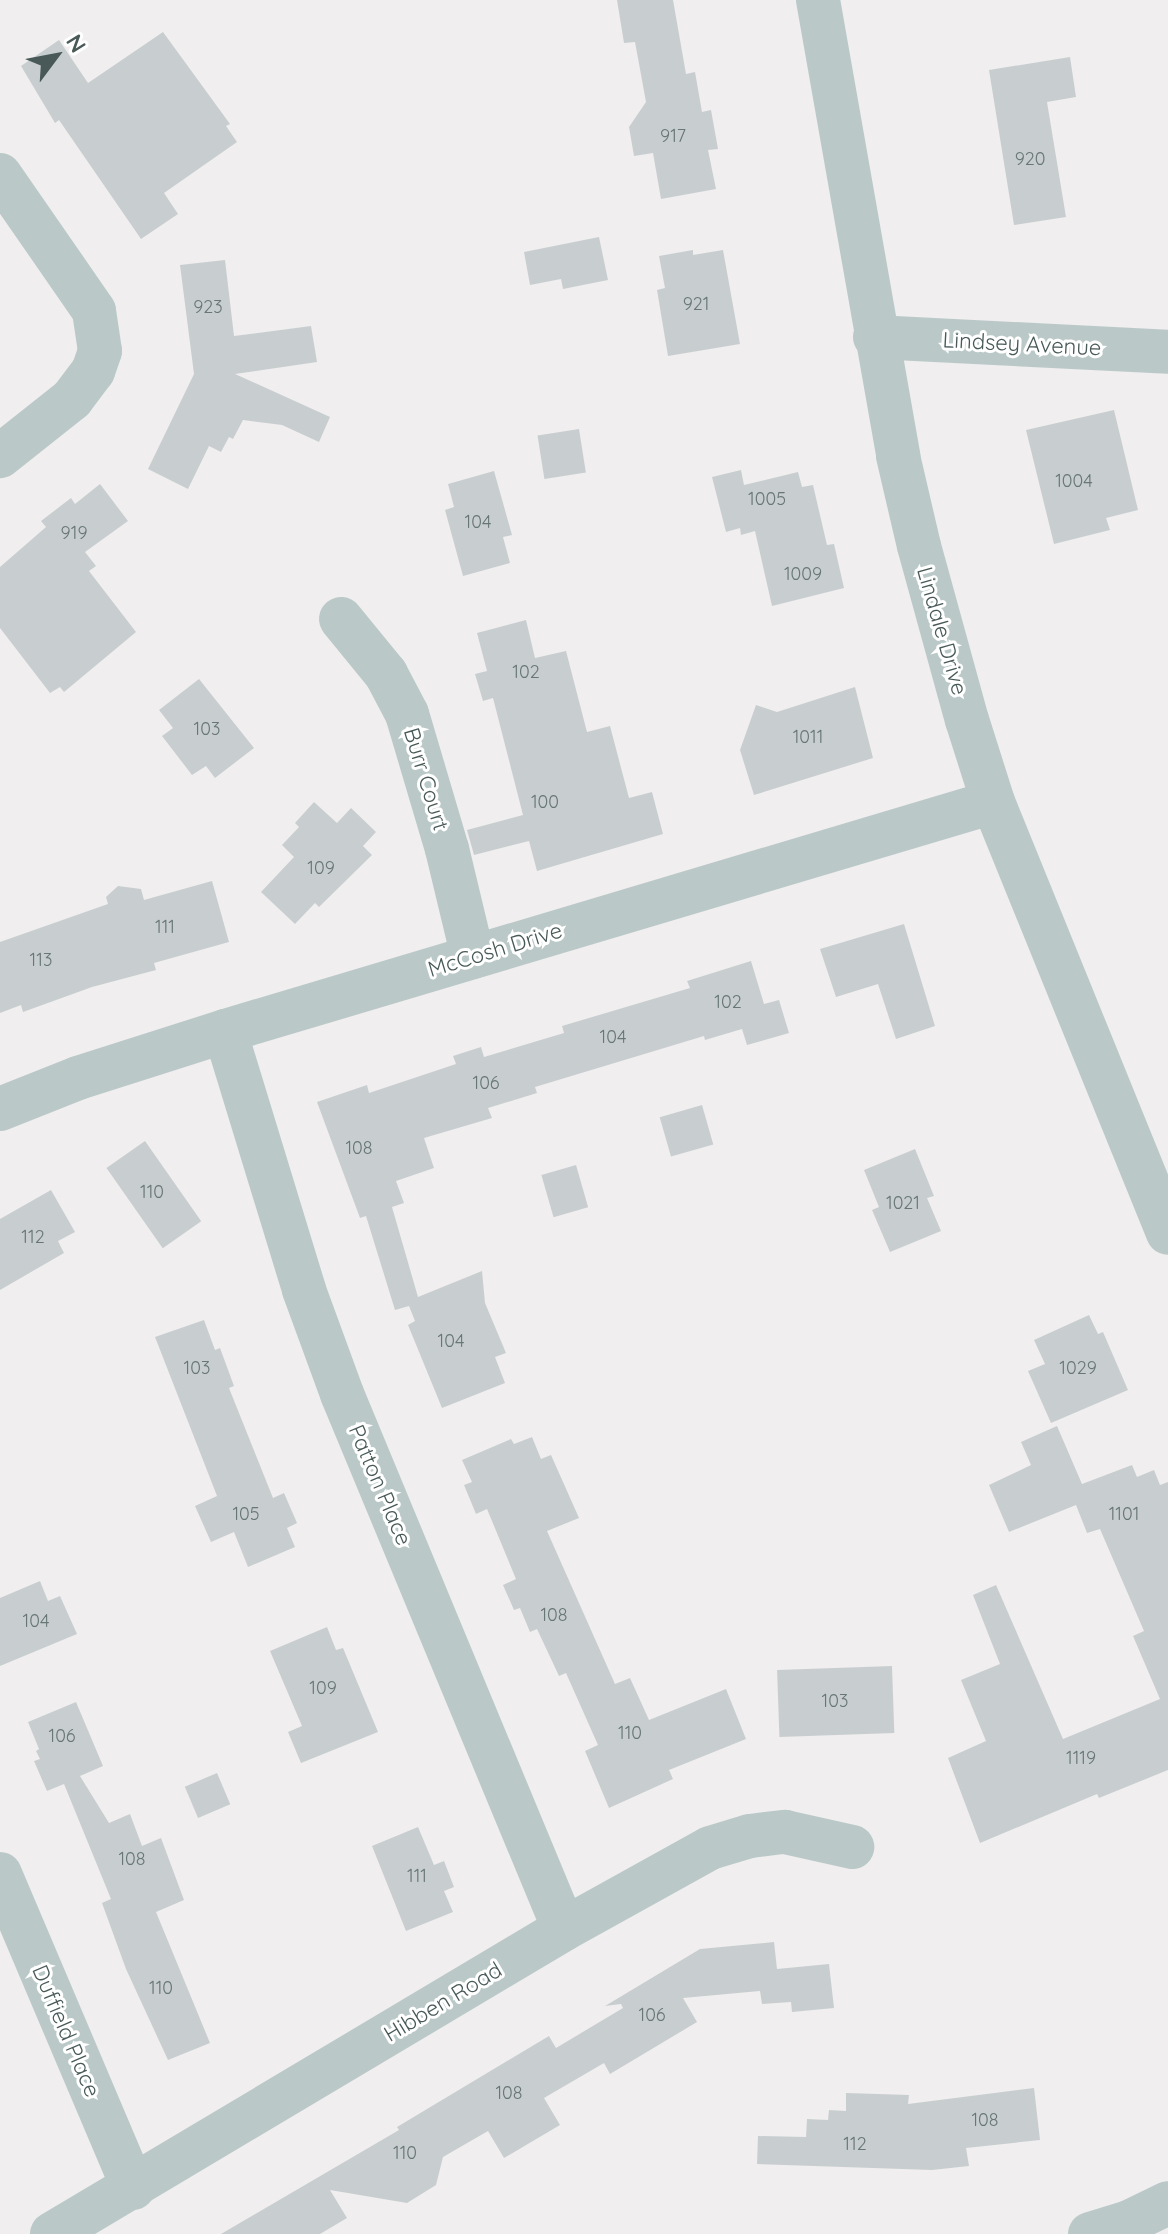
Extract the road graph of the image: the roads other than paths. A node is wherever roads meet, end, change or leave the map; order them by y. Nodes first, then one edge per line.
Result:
1 (818, 0) edge
2 (0, 175) edge
3 (875, 337) junction
4 (1168, 352) edge
5 (0, 456) edge
6 (341, 619) dead end
7 (993, 802) junction
8 (473, 957) junction
9 (225, 1031) junction
10 (0, 1109) edge
11 (1168, 1233) edge
12 (852, 1847) dead end
13 (0, 1874) edge
14 (564, 1929) junction
15 (133, 2188) junction
16 (1168, 2203) edge
17 (52, 2234) edge
18 (1090, 2234) edge

1 - 3 street, Lindale Drive
2 - 5 street
3 - 4 street, Lindsey Avenue
3 - 7 street, Lindale Drive
6 - 8 street, Burr Court
7 - 8 street, McCosh Drive
7 - 11 street, Lindale Drive
8 - 9 street, McCosh Drive
9 - 10 street, McCosh Drive
9 - 14 street, Patton Place
12 - 14 street, Hibben Road
13 - 15 street, Duffield Place
14 - 15 street, Hibben Road
15 - 17 street, Hibben Road
16 - 18 street

